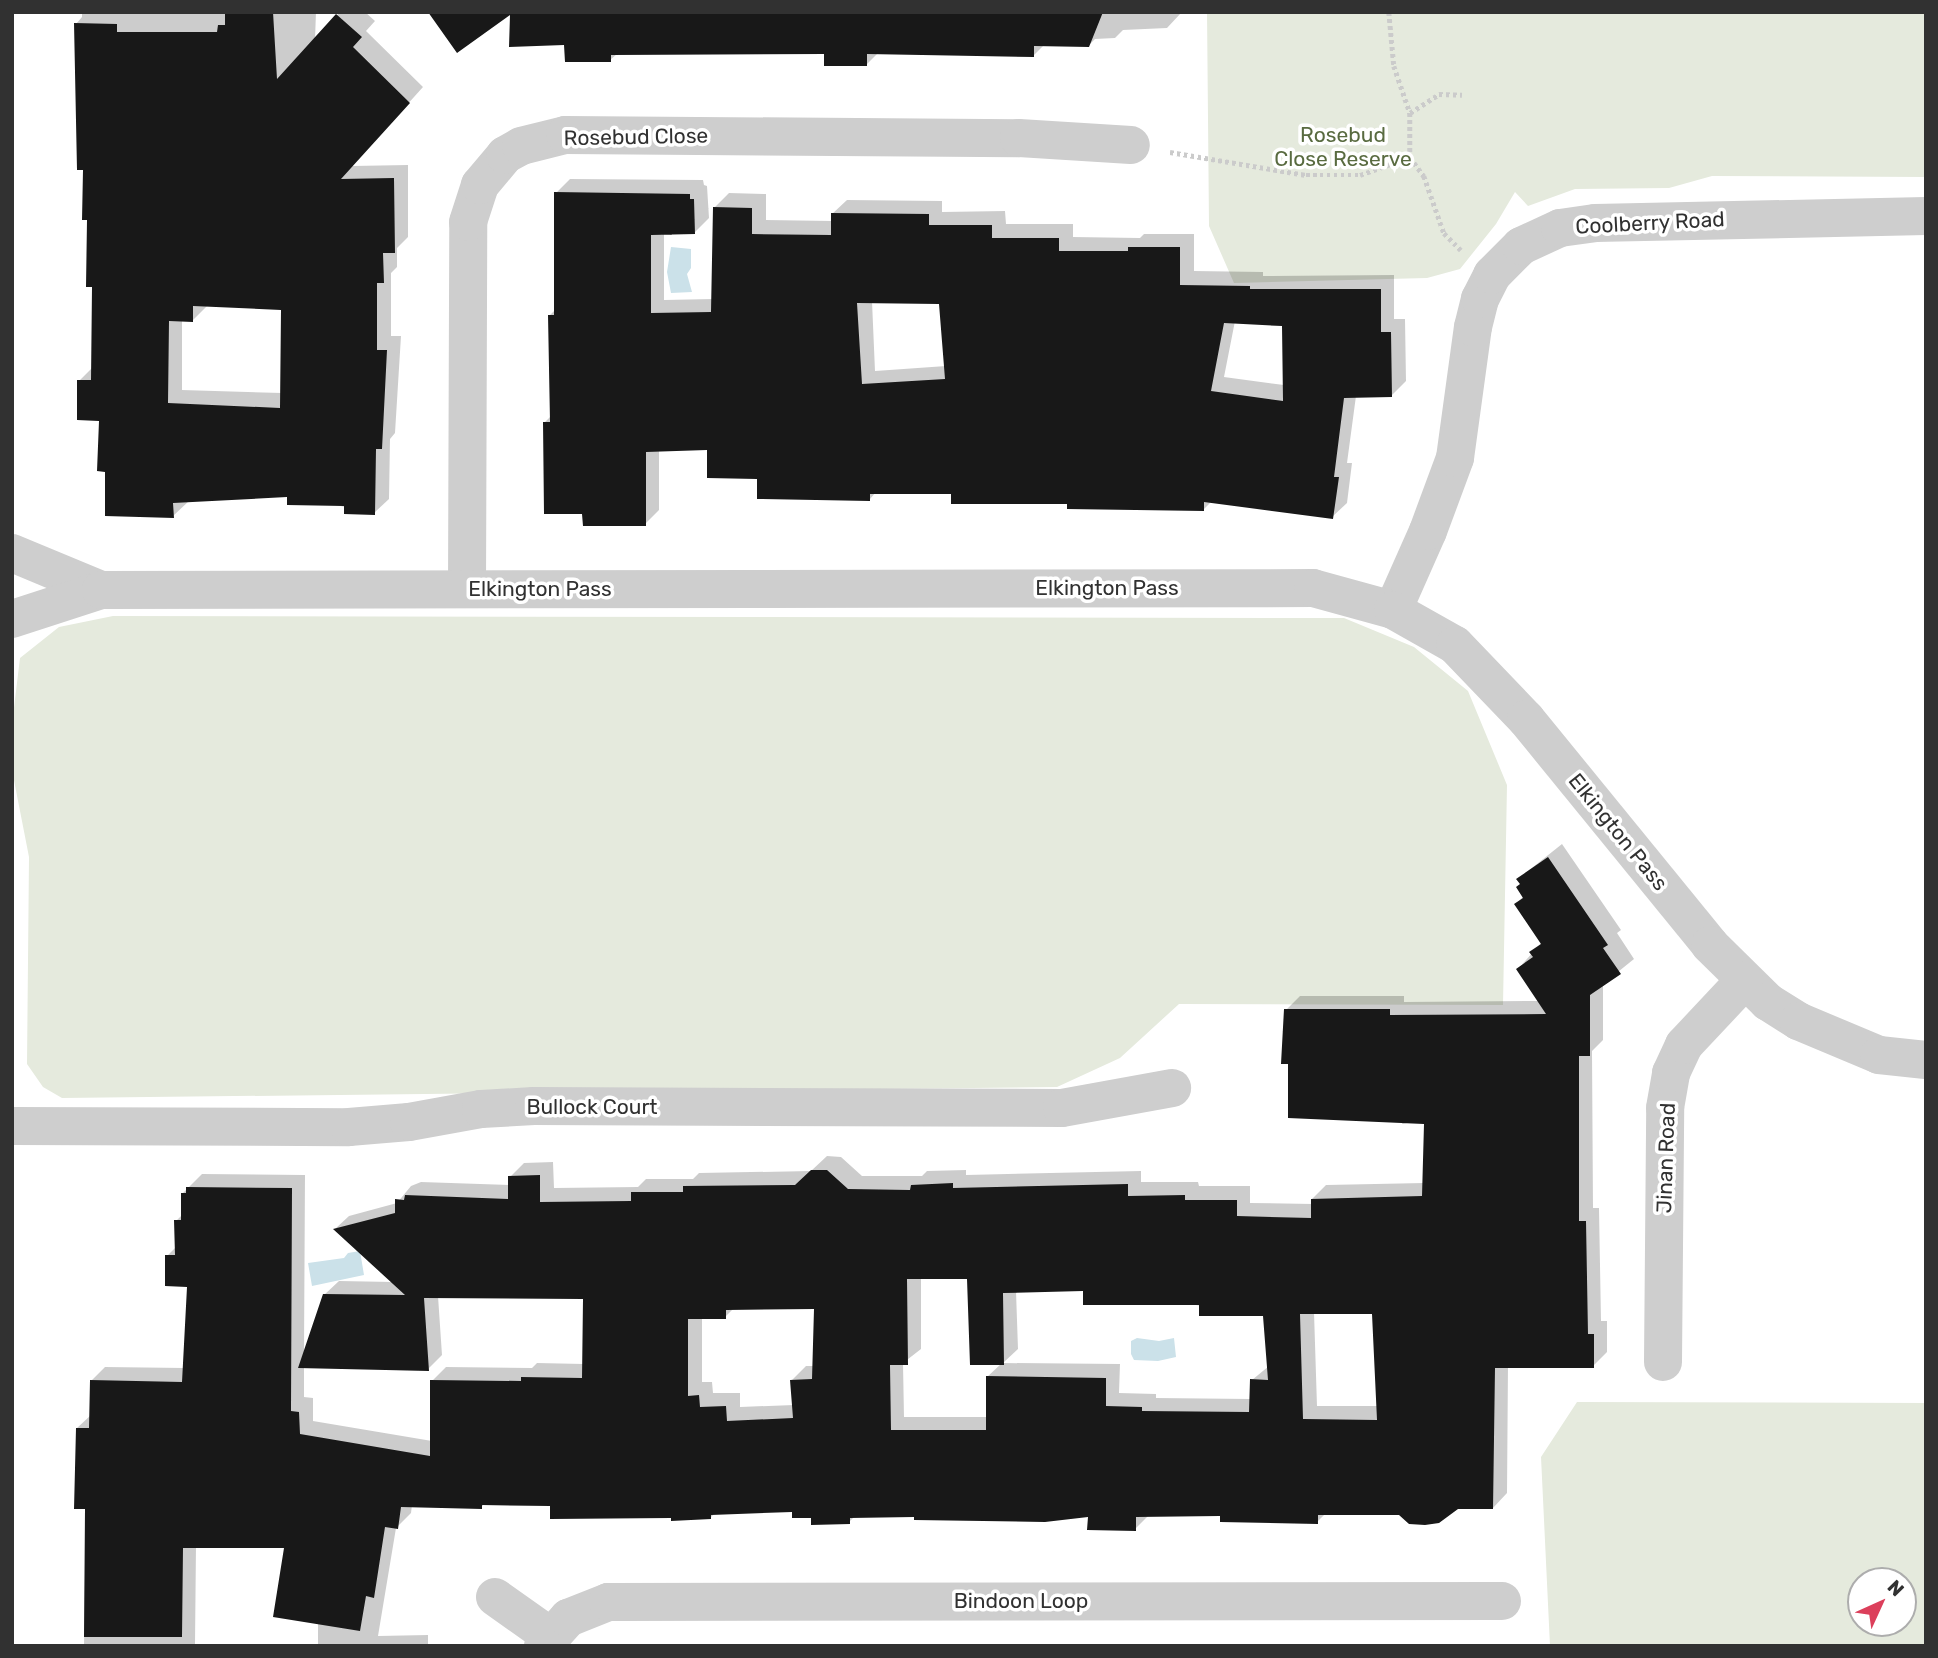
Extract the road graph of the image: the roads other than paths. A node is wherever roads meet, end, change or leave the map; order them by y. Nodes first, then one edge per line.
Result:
1 (1131, 145) road end
2 (1926, 216) edge
3 (12, 553) edge
4 (467, 589) junction
5 (101, 590) junction
6 (1393, 610) junction
7 (12, 619) edge
8 (1744, 981) junction
9 (1926, 1060) edge
10 (1172, 1088) dead end
11 (12, 1126) edge
12 (1663, 1362) dead end
13 (495, 1597) dead end
14 (1502, 1601) dead end
15 (546, 1641) edge

1 - 4 street, Rosebud Close
2 - 6 street, Coolberry Road
3 - 5 street, Elkington Pass
4 - 5 street, Elkington Pass
4 - 6 street, Elkington Pass
5 - 7 street, Elkington Pass
6 - 8 street, Elkington Pass
8 - 9 street, Elkington Pass
8 - 12 street, Jinan Road
10 - 11 street, Bullock Court
13 - 15 street, Bindoon Loop
14 - 15 street, Bindoon Loop

